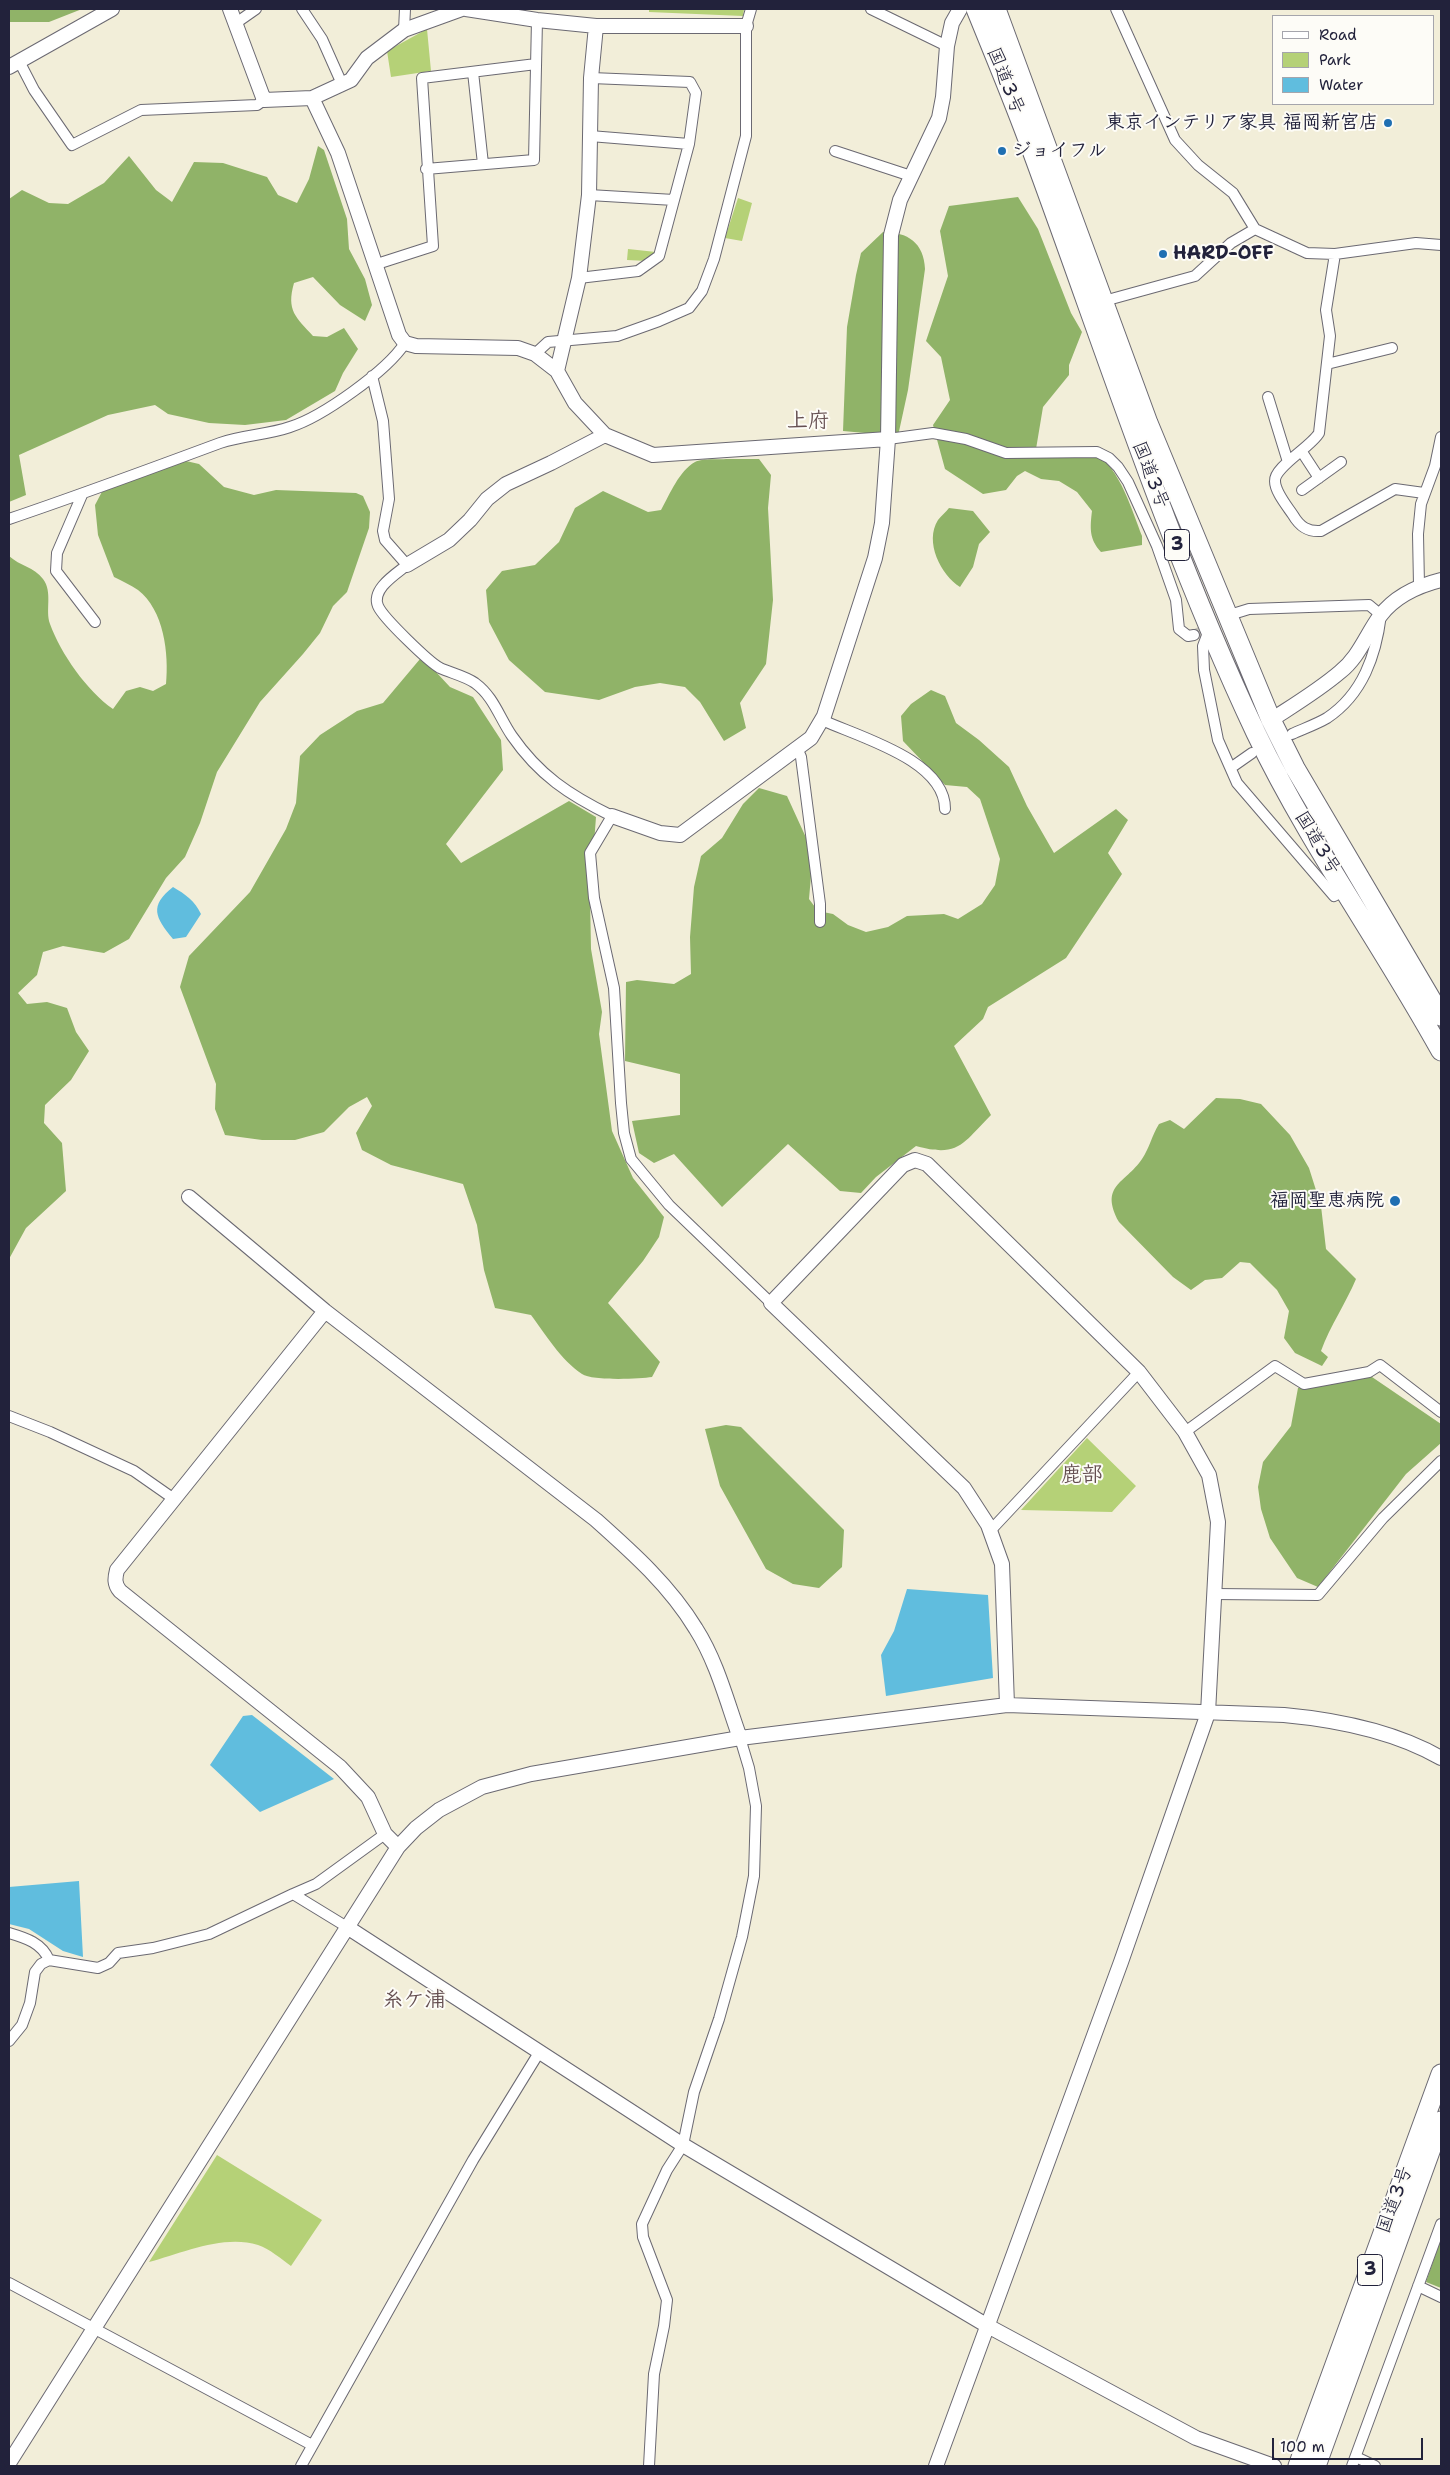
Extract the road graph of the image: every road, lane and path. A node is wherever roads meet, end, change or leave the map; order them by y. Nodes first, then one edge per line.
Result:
1 (112, 9) edge
2 (230, 9) edge
3 (256, 9) edge
4 (302, 9) edge
5 (405, 9) edge
6 (462, 9) edge
7 (466, 9) edge
8 (751, 9) edge
9 (870, 9) edge
10 (960, 9) edge
11 (976, 9) edge
12 (996, 9) edge
13 (1116, 9) edge
14 (537, 20) junction
15 (236, 23) junction
16 (596, 26) junction
17 (746, 26) junction
18 (404, 30) junction
19 (947, 46) junction
20 (14, 64) edge
21 (536, 64) junction
22 (473, 72) junction
23 (591, 78) junction
24 (342, 84) junction
25 (312, 98) junction
26 (264, 100) junction
27 (590, 136) junction
28 (689, 144) junction
29 (835, 151) dead end
30 (483, 164) junction
31 (426, 169) junction
32 (911, 176) junction
33 (589, 195) junction
34 (674, 200) junction
35 (1255, 229) junction
36 (1441, 245) edge
37 (1335, 254) junction
38 (377, 264) junction
39 (579, 278) junction
40 (1104, 301) junction
41 (562, 341) junction
42 (405, 343) junction
43 (1392, 348) dead end
44 (535, 354) junction
45 (1327, 364) junction
46 (557, 371) junction
47 (372, 376) junction
48 (1268, 397) dead end
49 (604, 435) junction
50 (1441, 437) edge
51 (888, 439) junction
52 (1302, 452) junction
53 (1288, 462) junction
54 (1341, 462) dead end
55 (1319, 478) junction
56 (1429, 481) junction
57 (1441, 481) edge
58 (1302, 490) dead end
59 (1424, 493) junction
60 (82, 495) junction
61 (9, 519) edge
62 (407, 565) junction
63 (1441, 580) edge
64 (1419, 585) junction
65 (1236, 613) tunnel mouth
66 (1380, 615) junction
67 (95, 622) dead end
68 (1202, 631) junction
69 (822, 720) junction
70 (1271, 720) junction
71 (1292, 734) dead end
72 (797, 748) junction
73 (1252, 753) dead end
74 (1232, 767) junction
75 (945, 809) dead end
76 (612, 816) junction
77 (1345, 890) junction
78 (820, 922) dead end
79 (1441, 1016) edge
80 (1441, 1051) edge
81 (190, 1196) dead end
82 (772, 1303) junction
83 (325, 1311) junction
84 (1139, 1372) junction
85 (1441, 1412) edge
86 (9, 1416) edge
87 (1185, 1432) junction
88 (1441, 1460) edge
89 (174, 1499) junction
90 (990, 1531) junction
91 (1215, 1594) junction
92 (1008, 1705) junction
93 (1208, 1713) junction
94 (740, 1738) junction
95 (1441, 1758) edge
96 (385, 1834) junction
97 (398, 1847) junction
98 (293, 1894) junction
99 (347, 1927) junction
100 (9, 1933) edge
101 (49, 1960) junction
102 (9, 2041) edge
103 (540, 2051) junction
104 (1441, 2074) edge
105 (1441, 2121) edge
106 (683, 2145) junction
107 (1441, 2224) edge
108 (9, 2283) edge
109 (1418, 2286) junction
110 (1441, 2297) edge
111 (986, 2325) junction
112 (93, 2330) junction
113 (312, 2445) junction
114 (1354, 2462) edge
115 (9, 2465) edge
116 (301, 2466) edge
117 (649, 2466) edge
118 (936, 2466) edge
119 (1274, 2466) edge
120 (1298, 2466) edge
121 (1316, 2466) edge
122 (1375, 2466) edge

1 - 20 street
2 - 15 street
3 - 15 street
4 - 24 street
5 - 18 street
6 - 18 street
7 - 14 street
8 - 17 street
9 - 19 street
10 - 19 street
11 - 68 highway, 国道3号 / 3
12 - 40 highway, 国道3号 / 3
13 - 35 street
14 - 16 street
14 - 21 street
15 - 26 street
16 - 17 street
16 - 23 street
17 - 41 street
18 - 24 street
19 - 32 street
20 - 26 street
21 - 22 street
21 - 30 street
22 - 30 street
22 - 31 street
23 - 27 street
23 - 28 street
24 - 25 street
25 - 26 street
25 - 38 street
27 - 28 street
27 - 33 street
28 - 34 street
29 - 32 street
30 - 31 street
31 - 38 street
32 - 51 street
33 - 34 street
33 - 39 street
34 - 39 street
35 - 37 street
35 - 40 street
36 - 37 street
37 - 45 street
38 - 42 street
39 - 41 street
40 - 70 highway, 国道3号 / 3
41 - 44 street
41 - 46 street
42 - 44 street
42 - 47 street
43 - 45 street
44 - 46 street
45 - 52 street
46 - 49 street
47 - 60 street
47 - 62 street
48 - 53 street
49 - 51 street
49 - 62 street
50 - 56 street
51 - 68 street
51 - 69 street
52 - 53 street
52 - 55 street
53 - 59 street
54 - 55 street
55 - 58 street
56 - 57 street
56 - 59 street
59 - 64 street
60 - 61 street
60 - 67 street
62 - 76 street
63 - 64 street
64 - 66 street
65 - 66 street
66 - 70 street
66 - 71 street
68 - 74 street
68 - 77 highway, 国道3号 / 3
69 - 72 street
69 - 75 street
70 - 79 highway, 国道3号 / 3
72 - 76 street
72 - 78 street
73 - 74 street
74 - 77 street
76 - 82 street
77 - 80 highway, 国道3号 / 3
81 - 83 street
82 - 84 street
82 - 90 street
83 - 89 street
83 - 94 street
84 - 87 street
84 - 90 street
85 - 87 street
86 - 89 street
87 - 91 street
88 - 91 street
89 - 96 street
90 - 92 street
91 - 93 street
92 - 93 street
92 - 94 street
93 - 95 street
93 - 111 street
94 - 97 street
94 - 106 street
96 - 97 street
96 - 98 street
97 - 99 street
98 - 99 street
98 - 101 street
99 - 103 street
99 - 112 street
100 - 101 street
101 - 102 street
103 - 106 street
103 - 113 street
104 - 120 highway, 国道3号 / 3
105 - 121 highway, 国道3号 / 3
106 - 111 street
106 - 117 street
107 - 109 street
108 - 112 street
109 - 110 street
109 - 114 street
111 - 118 street
111 - 119 street
112 - 113 street
112 - 115 street
113 - 116 street
114 - 122 street

